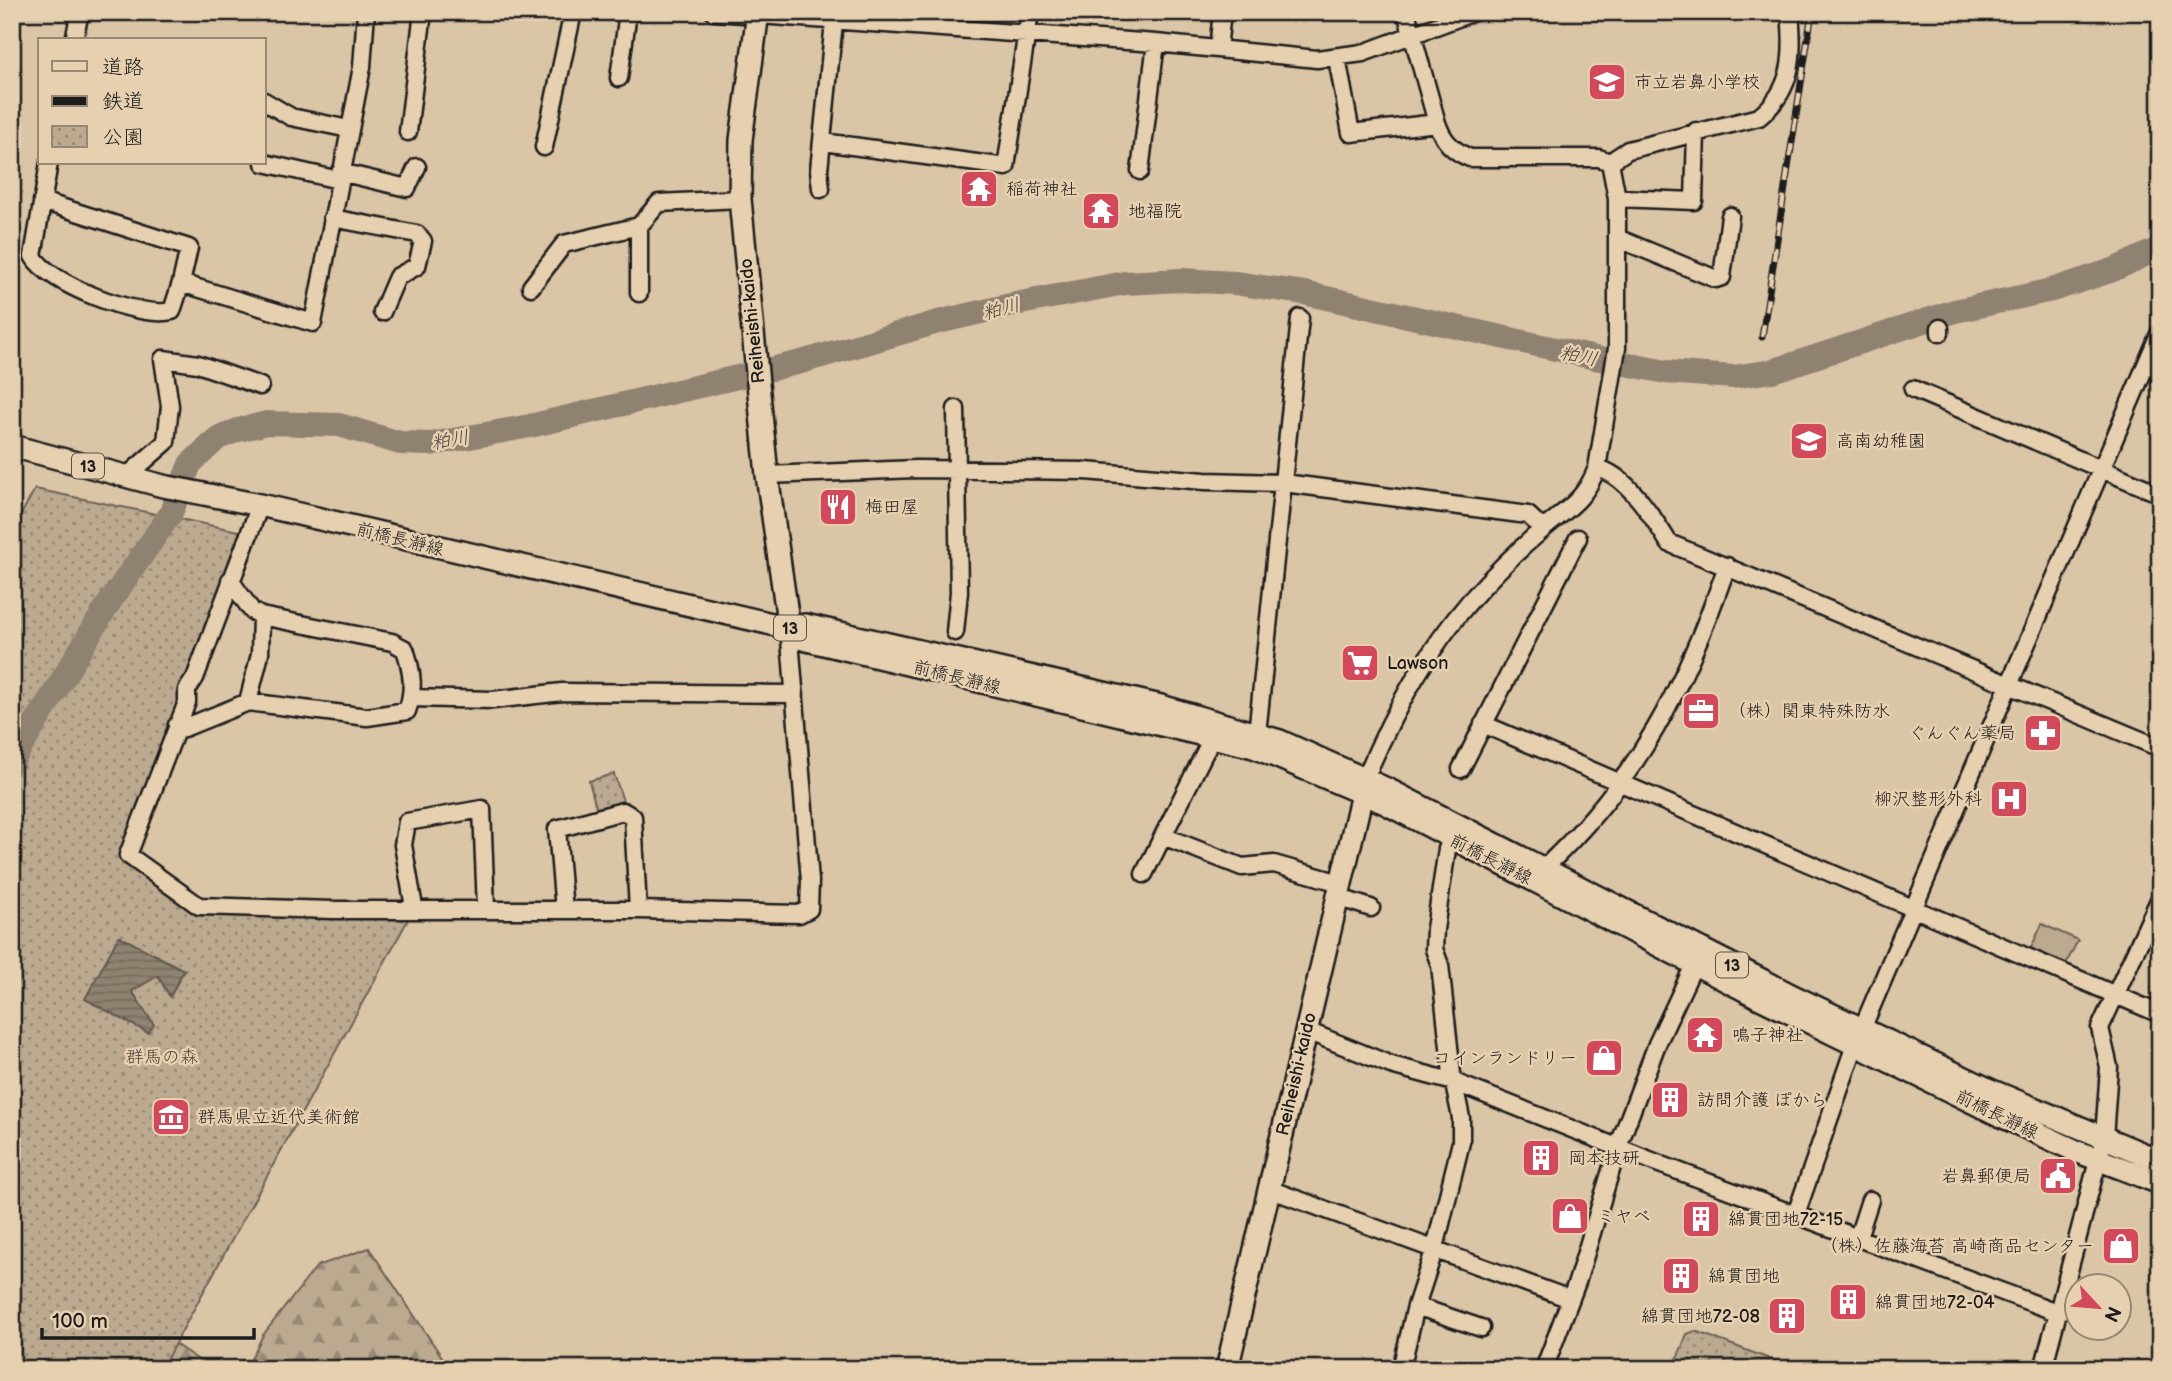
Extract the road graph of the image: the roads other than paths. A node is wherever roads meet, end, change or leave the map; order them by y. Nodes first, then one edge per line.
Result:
1 (80, 12) edge
2 (366, 12) edge
3 (423, 12) edge
4 (573, 12) edge
5 (628, 12) edge
6 (714, 12) edge
7 (1030, 12) edge
8 (1222, 12) edge
9 (1406, 12) edge
10 (1474, 12) edge
11 (1790, 12) edge
12 (758, 14) edge
13 (834, 22) junction
14 (1027, 34) junction
15 (1413, 35) junction
16 (74, 38) edge
17 (1156, 43) junction
18 (1218, 49) junction
19 (1337, 58) junction
20 (619, 78) dead end
21 (266, 102) edge
22 (1437, 123) junction
23 (349, 129) junction
24 (1696, 131) junction
25 (408, 132) dead end
26 (822, 142) junction
27 (544, 147) dead end
28 (1610, 162) junction
29 (266, 163) edge
30 (49, 164) edge
31 (417, 167) dead end
32 (1140, 171) dead end
33 (340, 176) junction
34 (821, 189) dead end
35 (1617, 198) junction
36 (740, 199) junction
37 (42, 201) junction
38 (1730, 216) dead end
39 (332, 218) junction
40 (639, 226) junction
41 (1617, 238) junction
42 (181, 284) junction
43 (531, 287) dead end
44 (639, 293) dead end
45 (382, 312) dead end
46 (1300, 318) dead end
47 (2160, 332) edge
48 (260, 386) dead end
49 (1913, 388) dead end
50 (956, 409) dead end
51 (12, 446) edge
52 (1597, 468) junction
53 (956, 469) junction
54 (2102, 469) junction
55 (767, 475) junction
56 (126, 477) junction
57 (1284, 484) junction
58 (2160, 494) edge
59 (260, 505) junction
60 (1543, 529) junction
61 (1578, 538) dead end
62 (1727, 566) junction
63 (230, 580) junction
64 (261, 616) junction
65 (789, 628) junction
66 (955, 632) dead end
67 (2009, 685) junction
68 (795, 694) junction
69 (411, 698) junction
70 (248, 702) junction
71 (1483, 724) junction
72 (177, 725) junction
73 (1257, 734) junction
74 (1213, 736) junction
75 (2160, 748) edge
76 (1461, 769) dead end
77 (1620, 782) junction
78 (1363, 785) junction
79 (1163, 836) junction
80 (1454, 841) junction
81 (1544, 869) junction
82 (1144, 874) dead end
83 (1338, 890) junction
84 (2160, 898) edge
85 (414, 907) junction
86 (1371, 908) dead end
87 (1913, 908) junction
88 (486, 909) junction
89 (638, 909) junction
90 (564, 910) junction
91 (1694, 965) junction
92 (2114, 994) junction
93 (2160, 1014) edge
94 (1307, 1031) junction
95 (1859, 1037) junction
96 (1454, 1082) junction
97 (2104, 1138) junction
98 (1618, 1147) junction
99 (2099, 1160) junction
100 (2160, 1161) edge
101 (2160, 1184) edge
102 (1269, 1189) junction
103 (1870, 1200) dead end
104 (1796, 1214) junction
105 (1858, 1237) junction
106 (1435, 1248) junction
107 (1570, 1299) junction
108 (1416, 1306) junction
109 (2059, 1313) junction
110 (1480, 1328) dead end
111 (1227, 1369) edge
112 (1401, 1369) edge
113 (1544, 1369) edge
114 (2043, 1369) edge

1 - 16 street
2 - 23 street
3 - 25 street
4 - 27 street
5 - 20 street
6 - 12 street
7 - 14 street
8 - 18 street
9 - 15 street
10 - 15 street
11 - 24 street
12 - 13 street
12 - 36 main road, Reiheishi-kaido
13 - 14 street
13 - 26 street
14 - 17 street
14 - 26 street
15 - 19 street
15 - 22 street
17 - 18 street
17 - 32 street
18 - 19 street
19 - 22 street
21 - 23 street
22 - 28 street
23 - 33 street
24 - 28 street
24 - 35 street
26 - 34 street
28 - 35 street
29 - 33 street
30 - 37 street
31 - 33 street
33 - 39 street
35 - 41 street
36 - 40 street
36 - 55 main road, Reiheishi-kaido
37 - 42 street
37 - 42 street
38 - 41 street
39 - 42 street
39 - 45 street
40 - 43 street
40 - 44 street
41 - 52 street
46 - 57 street
47 - 54 street
48 - 56 street
49 - 54 street
50 - 53 street
51 - 56 main road, 前橋長瀞線 / 13
52 - 60 street
52 - 62 street
53 - 55 street
53 - 57 street
53 - 66 street
54 - 58 street
54 - 67 street
55 - 65 main road, Reiheishi-kaido
56 - 59 main road, 前橋長瀞線 / 13
57 - 60 street
57 - 73 street
59 - 63 street
59 - 65 main road, 前橋長瀞線 / 13
60 - 78 street
61 - 71 street
62 - 67 street
62 - 77 street
63 - 64 street
63 - 72 street
64 - 69 street
64 - 70 street
65 - 68 street
65 - 73 main road, 前橋長瀞線 / 13
65 - 74 main road, 前橋長瀞線 / 13
67 - 75 street
67 - 87 street
68 - 69 street
68 - 89 street
69 - 70 street
70 - 72 street
71 - 76 street
71 - 77 street
72 - 85 street
73 - 78 main road, 前橋長瀞線 / 13
74 - 78 main road, 前橋長瀞線 / 13
74 - 79 street
77 - 81 street
77 - 87 street
78 - 80 main road, 前橋長瀞線 / 13
78 - 81 main road, 前橋長瀞線 / 13
78 - 83 main road, Reiheishi-kaido
79 - 82 street
79 - 83 street
80 - 91 main road, 前橋長瀞線 / 13
80 - 96 street
81 - 95 main road, 前橋長瀞線 / 13
83 - 86 street
83 - 94 main road, Reiheishi-kaido
84 - 92 street
85 - 88 street
85 - 88 street
87 - 92 street
87 - 95 street
88 - 90 street
89 - 90 street
89 - 90 street
91 - 95 main road, 前橋長瀞線 / 13
91 - 98 street
92 - 93 street
92 - 97 street
94 - 96 street
94 - 102 main road, Reiheishi-kaido
95 - 97 main road, 前橋長瀞線 / 13
95 - 99 main road, 前橋長瀞線 / 13
95 - 104 street
96 - 98 street
96 - 106 street
97 - 99 street
97 - 100 main road, 前橋長瀞線 / 13
98 - 104 street
98 - 107 street
99 - 101 main road, 前橋長瀞線 / 13
99 - 109 street
102 - 106 street
102 - 111 main road, Reiheishi-kaido
103 - 105 street
104 - 105 street
105 - 109 street
106 - 107 street
106 - 108 street
107 - 113 street
108 - 110 street
108 - 112 street
109 - 114 street

